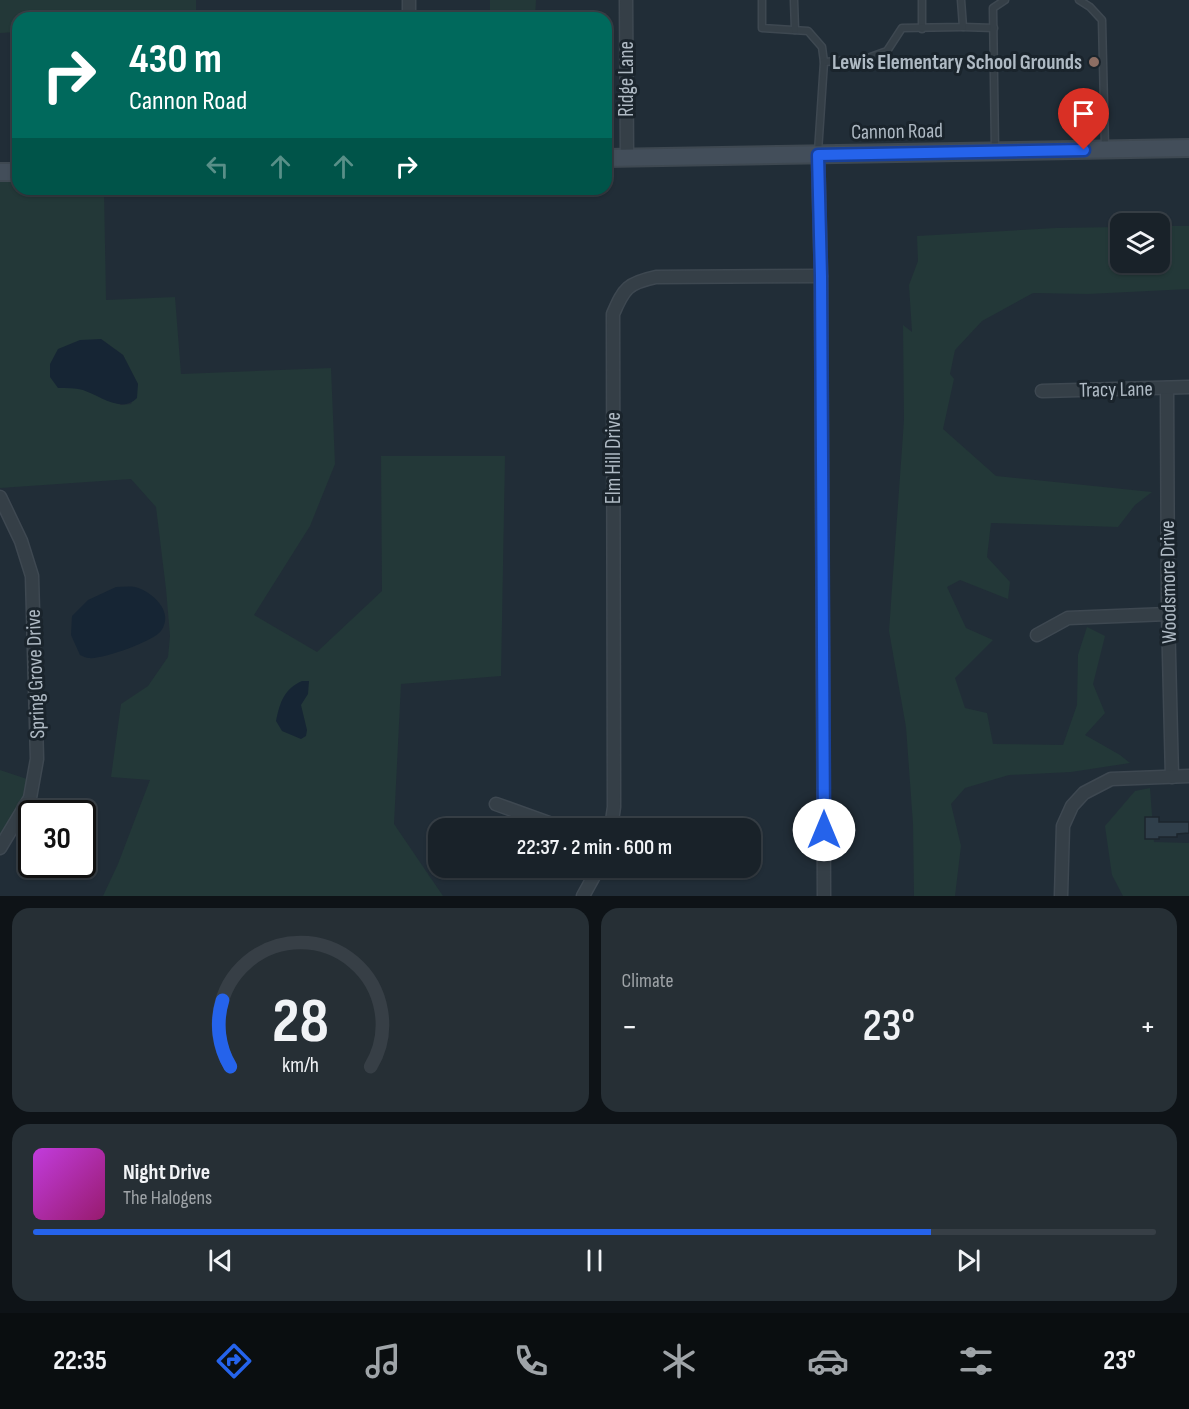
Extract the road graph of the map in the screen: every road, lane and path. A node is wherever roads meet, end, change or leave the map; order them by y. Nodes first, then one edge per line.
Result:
1 (626, 0) edge
2 (762, 0) edge
3 (794, 0) edge
4 (922, 0) edge
5 (961, 0) edge
6 (1079, 0) edge
7 (1003, 1) edge
8 (963, 27) junction
9 (994, 27) junction
10 (922, 29) junction
11 (795, 30) junction
12 (824, 62) junction
13 (1189, 148) edge
14 (1105, 150) junction
15 (995, 152) junction
16 (818, 155) junction
17 (627, 157) junction
18 (612, 158) edge
19 (821, 276) junction
20 (1189, 387) edge
21 (1167, 388) junction
22 (1042, 391) dead end
23 (0, 498) edge
24 (1168, 614) junction
25 (1037, 634) dead end
26 (1189, 776) edge
27 (1172, 777) junction
28 (496, 804) dead end
29 (535, 818) edge
30 (612, 818) edge
31 (0, 848) edge
32 (593, 878) edge
33 (583, 896) edge
34 (824, 896) edge
35 (1061, 896) edge

1 - 17 street, Ridge Lane
2 - 11 lane
3 - 11 lane
4 - 10 lane
5 - 8 lane
6 - 14 lane
7 - 9 lane
8 - 9 lane
8 - 10 lane
9 - 15 lane
10 - 12 lane
11 - 12 lane
12 - 16 lane
13 - 14 main road, Cannon Road
14 - 15 main road, Cannon Road
15 - 16 main road, Cannon Road
16 - 17 main road, Cannon Road
16 - 19 street
17 - 18 main road, Cannon Road
19 - 30 street, Elm Hill Drive
19 - 34 street
20 - 21 street, Tracy Lane
21 - 22 street, Tracy Lane
21 - 24 street, Woodsmore Drive
23 - 31 street, Spring Grove Drive
24 - 25 street
24 - 27 street, Woodsmore Drive
26 - 27 street
27 - 35 street
28 - 29 street
32 - 33 street

